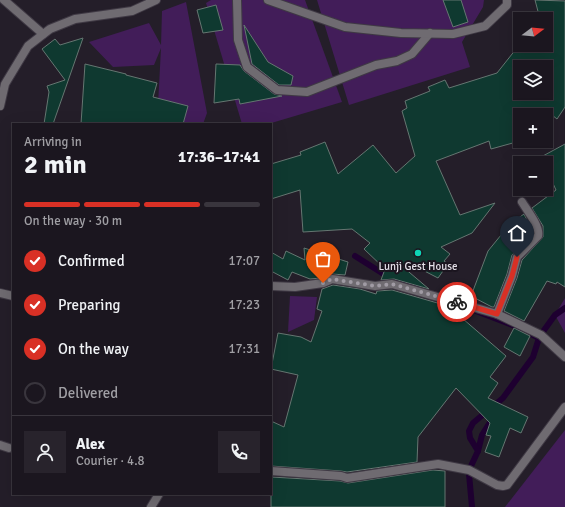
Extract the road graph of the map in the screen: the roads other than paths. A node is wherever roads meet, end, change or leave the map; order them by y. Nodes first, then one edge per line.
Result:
1 (4, 0) edge
2 (156, 0) edge
3 (237, 0) edge
4 (268, 0) edge
5 (507, 0) edge
6 (430, 33) junction
7 (43, 34) junction
8 (0, 106) edge
9 (522, 202) dead end
10 (272, 286) edge
11 (0, 293) edge
12 (12, 296) edge
13 (497, 314) junction
14 (565, 357) edge
15 (565, 408) edge
16 (0, 445) edge
17 (9, 448) dead end
18 (272, 471) edge
19 (158, 495) edge
20 (151, 507) edge

1 - 7 street
2 - 7 street
3 - 6 street
4 - 6 street
5 - 6 street
7 - 8 street
9 - 13 street
10 - 13 street
11 - 12 street
13 - 14 street
15 - 18 street
16 - 17 street
19 - 20 street

